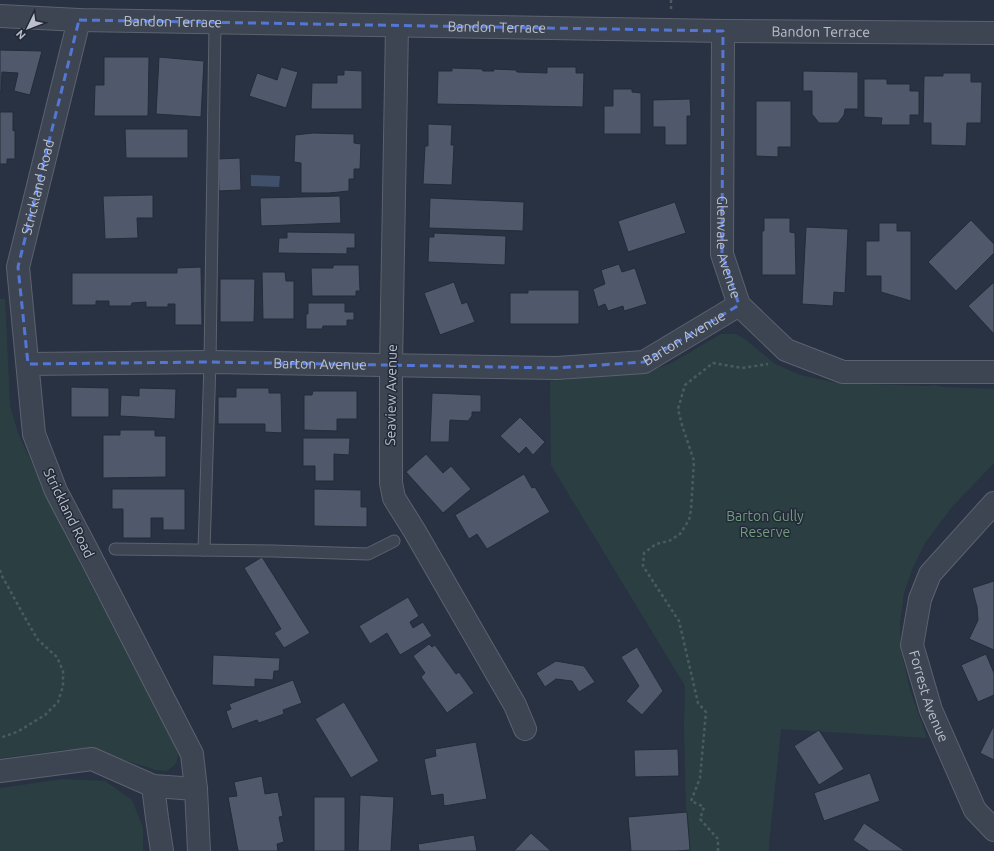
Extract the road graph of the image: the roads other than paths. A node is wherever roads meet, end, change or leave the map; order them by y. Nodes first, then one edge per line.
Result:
1 (0, 16) edge
2 (79, 20) junction
3 (215, 22) junction
4 (397, 26) junction
5 (723, 32) junction
6 (994, 33) edge
7 (739, 304) junction
8 (210, 362) junction
9 (28, 364) junction
10 (391, 365) junction
11 (994, 372) edge
12 (994, 503) edge
13 (394, 541) dead end
14 (114, 549) dead end
15 (204, 550) junction
16 (525, 729) dead end
17 (0, 772) edge
18 (153, 786) junction
19 (196, 789) junction
20 (994, 830) edge
21 (162, 851) edge
22 (199, 851) edge

1 - 2 street, Bandon Terrace
2 - 3 street, Bandon Terrace
2 - 9 street, Strickland Road
3 - 4 street, Bandon Terrace
3 - 8 lane
4 - 5 street, Bandon Terrace
4 - 10 street, Seaview Avenue
5 - 6 street, Bandon Terrace
5 - 7 street, Glenvale Avenue
7 - 10 street, Barton Avenue
7 - 11 street, Glenvale Avenue
8 - 9 street, Barton Avenue
8 - 10 street, Barton Avenue
8 - 15 lane
9 - 19 street, Strickland Road
10 - 16 street, Seaview Avenue
12 - 20 street, Forrest Avenue
13 - 15 lane
14 - 15 lane
17 - 18 street
18 - 19 street
18 - 21 street
19 - 22 street, Strickland Road

